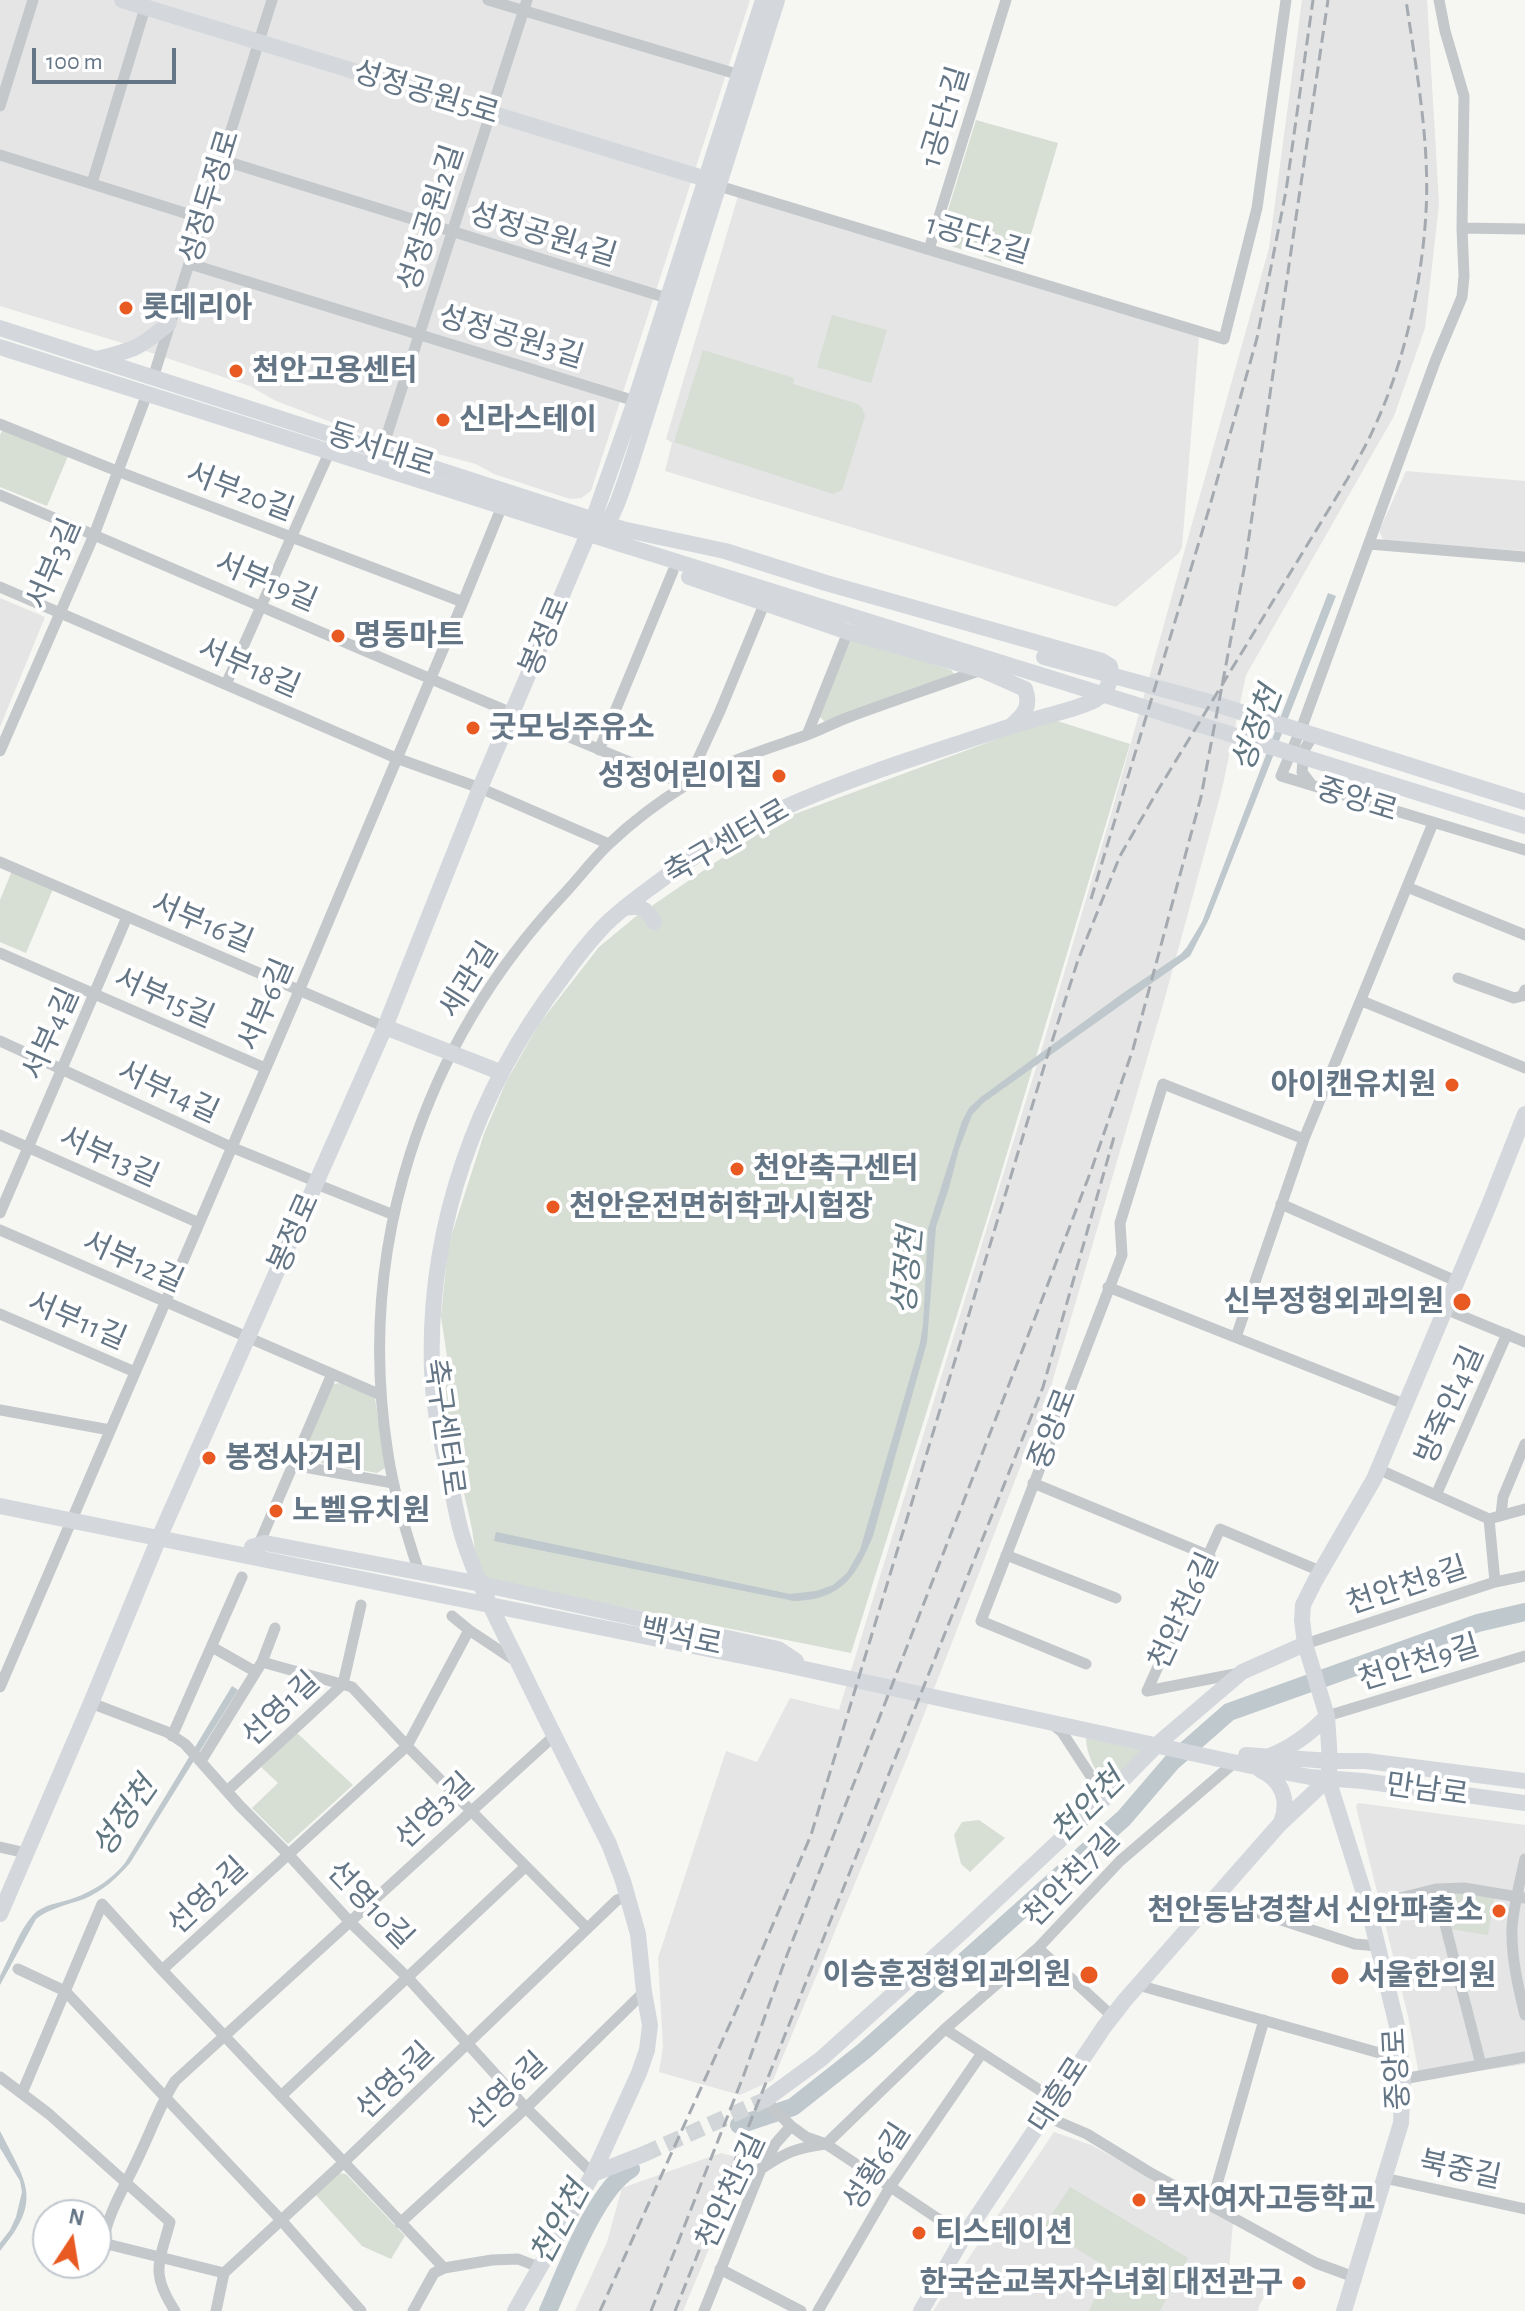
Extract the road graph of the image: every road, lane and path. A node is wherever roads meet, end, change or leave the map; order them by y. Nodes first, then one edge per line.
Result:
1 (33, 0) edge
2 (122, 0) edge
3 (272, 0) edge
4 (488, 0) edge
5 (763, 0) edge
6 (777, 0) edge
7 (1006, 0) edge
8 (1286, 0) edge
9 (1439, 0) edge
10 (525, 6) edge
11 (145, 8) junction
12 (258, 43) junction
13 (740, 75) junction
14 (0, 106) edge
15 (490, 112) junction
16 (0, 155) edge
17 (222, 160) junction
18 (712, 182) junction
19 (92, 183) junction
20 (204, 219) junction
21 (1462, 228) junction
22 (1525, 229) edge
23 (453, 232) junction
24 (929, 249) junction
25 (190, 264) junction
26 (667, 298) junction
27 (169, 323) junction
28 (0, 328) edge
29 (419, 334) junction
30 (0, 347) edge
31 (97, 359) junction
32 (150, 386) junction
33 (635, 401) junction
34 (0, 424) edge
35 (382, 450) junction
36 (330, 451) junction
37 (117, 471) junction
38 (0, 495) edge
39 (502, 506) junction
40 (604, 531) junction
41 (94, 535) junction
42 (290, 537) junction
43 (1369, 544) junction
44 (1525, 557) edge
45 (673, 571) junction
46 (0, 587) edge
47 (763, 587) junction
48 (463, 602) junction
49 (263, 606) junction
50 (59, 614) junction
51 (848, 632) junction
52 (982, 670) junction
53 (1094, 672) junction
54 (430, 680) junction
55 (226, 684) junction
56 (512, 714) junction
57 (1303, 724) junction
58 (1011, 726) junction
59 (1330, 732) junction
60 (807, 735) junction
61 (599, 750) junction
62 (1304, 750) junction
63 (0, 751) edge
64 (396, 758) junction
65 (686, 785) junction
66 (1312, 786) junction
67 (480, 788) junction
68 (1525, 795) edge
69 (1525, 802) edge
70 (1525, 814) edge
71 (1433, 823) junction
72 (1522, 833) edge
73 (609, 844) junction
74 (1525, 850) edge
75 (0, 862) edge
76 (1407, 887) junction
77 (624, 908) junction
78 (127, 917) junction
79 (654, 922) dead end
80 (1525, 935) edge
81 (0, 953) edge
82 (1458, 978) dead end
83 (1525, 990) edge
84 (299, 991) junction
85 (95, 994) junction
86 (1362, 1001) junction
87 (385, 1027) junction
88 (0, 1041) edge
89 (452, 1053) junction
90 (265, 1068) junction
91 (1525, 1068) edge
92 (62, 1069) junction
93 (500, 1072) junction
94 (1525, 1114) edge
95 (0, 1135) edge
96 (1304, 1139) junction
97 (28, 1147) junction
98 (231, 1147) junction
99 (316, 1183) junction
100 (1281, 1204) junction
101 (0, 1213) edge
102 (394, 1215) junction
103 (199, 1223) junction
104 (0, 1230) edge
105 (1456, 1281) junction
106 (1108, 1287) junction
107 (166, 1303) junction
108 (1445, 1309) junction
109 (0, 1314) edge
110 (1507, 1334) junction
111 (248, 1337) junction
112 (1236, 1337) junction
113 (1525, 1342) edge
114 (135, 1372) junction
115 (332, 1374) junction
116 (381, 1395) junction
117 (1404, 1404) junction
118 (0, 1410) edge
119 (110, 1430) junction
120 (1525, 1444) edge
121 (293, 1465) junction
122 (1378, 1469) junction
123 (393, 1483) junction
124 (1033, 1483) junction
125 (1436, 1495) junction
126 (0, 1506) edge
127 (1525, 1509) edge
128 (1501, 1515) junction
129 (1489, 1519) junction
130 (70, 1520) junction
131 (159, 1538) junction
132 (253, 1550) junction
133 (1006, 1555) junction
134 (1210, 1556) junction
135 (1320, 1571) junction
136 (419, 1572) junction
137 (1525, 1576) edge
138 (242, 1577) dead end
139 (1495, 1582) junction
140 (481, 1584) junction
141 (1116, 1598) dead end
142 (361, 1605) dead end
143 (520, 1607) junction
144 (452, 1616) dead end
145 (495, 1617) junction
146 (275, 1628) dead end
147 (469, 1630) junction
148 (212, 1647) junction
149 (1307, 1650) junction
150 (1525, 1656) edge
151 (796, 1661) junction
152 (518, 1663) junction
153 (777, 1663) junction
154 (1086, 1664) dead end
155 (259, 1667) junction
156 (1242, 1672) junction
157 (841, 1674) junction
158 (343, 1684) junction
159 (0, 1687) edge
160 (951, 1698) junction
161 (91, 1703) junction
162 (1327, 1716) junction
163 (1071, 1733) junction
164 (172, 1736) junction
165 (554, 1736) junction
166 (1146, 1739) junction
167 (407, 1746) junction
168 (1244, 1760) junction
169 (201, 1761) junction
170 (1330, 1761) junction
171 (1408, 1766) junction
172 (1328, 1779) junction
173 (1525, 1781) edge
174 (1406, 1787) junction
175 (227, 1791) junction
176 (1105, 1798) junction
177 (1525, 1803) edge
178 (471, 1809) junction
179 (1279, 1825) junction
180 (0, 1847) edge
181 (26, 1853) junction
182 (288, 1854) junction
183 (1525, 1859) edge
184 (525, 1867) junction
185 (1436, 1889) junction
186 (1219, 1895) junction
187 (626, 1897) junction
188 (1521, 1898) edge
189 (1368, 1906) junction
190 (0, 1914) edge
191 (350, 1922) junction
192 (587, 1928) junction
193 (1512, 1931) junction
194 (1525, 1935) edge
195 (1378, 1946) junction
196 (1038, 1948) junction
197 (18, 1969) dead end
198 (162, 1970) junction
199 (408, 1978) junction
200 (1138, 1985) junction
201 (65, 1991) junction
202 (644, 1992) junction
203 (1522, 1992) edge
204 (1525, 2015) edge
205 (1112, 2016) junction
206 (1264, 2020) junction
207 (945, 2029) junction
208 (226, 2037) junction
209 (468, 2044) junction
210 (982, 2053) junction
211 (1525, 2057) edge
212 (1401, 2059) junction
213 (1481, 2065) junction
214 (1, 2077) edge
215 (1403, 2079) junction
216 (22, 2093) junction
217 (281, 2096) junction
218 (164, 2098) junction
219 (1055, 2100) junction
220 (767, 2102) joint
221 (526, 2108) junction
222 (1045, 2116) junction
223 (790, 2125) junction
224 (826, 2144) junction
225 (644, 2154) tunnel mouth
226 (343, 2163) junction
227 (761, 2169) junction
228 (593, 2174) junction
229 (1384, 2178) junction
230 (125, 2183) junction
231 (890, 2187) junction
232 (1211, 2205) junction
233 (1525, 2209) edge
234 (281, 2220) junction
235 (400, 2223) junction
236 (964, 2236) junction
237 (161, 2256) junction
238 (444, 2268) junction
239 (541, 2268) junction
240 (720, 2269) junction
241 (224, 2273) junction
242 (1354, 2277) junction
243 (175, 2311) edge
244 (216, 2311) edge
245 (361, 2311) edge
246 (413, 2311) edge
247 (515, 2311) edge
248 (704, 2311) edge
249 (801, 2311) edge
250 (818, 2311) edge
251 (921, 2311) edge
252 (1344, 2311) edge

1 - 14 street
2 - 11 street, 성정공원5로
3 - 12 street, 성정두정로
4 - 10 street
5 - 13 street, 봉정로
6 - 18 street, 봉정로
7 - 24 street, 1공단1길
8 - 24 street, 1공단2길
9 - 21 street
10 - 13 street
10 - 15 street, 성정공원2길
11 - 12 street, 성정공원5로
11 - 19 street
12 - 15 street, 성정공원5로
12 - 17 street, 성정두정로
13 - 18 street, 봉정로
15 - 18 street, 성정공원5로
15 - 23 street, 성정공원2길
16 - 19 street
17 - 20 street, 성정두정로
17 - 23 street, 성정공원4길
18 - 24 street, 1공단2길
18 - 26 street, 봉정로
18 - 40 street, 봉정로
19 - 20 street
20 - 25 street, 성정두정로
21 - 22 street
21 - 43 street
23 - 26 street, 성정공원4길
23 - 29 street, 성정공원2길
25 - 27 street, 성정두정로
25 - 29 street, 성정공원3길
26 - 33 street, 봉정로
27 - 31 street
27 - 32 street, 성정두정로
28 - 31 street, 동서대로
29 - 33 street, 성정공원3길
29 - 35 street, 성정공원2길
30 - 32 street, 동서대로
31 - 32 street, 동서대로
32 - 35 street, 동서대로
32 - 36 street, 동서대로
32 - 37 street, 서부3길
33 - 40 street, 봉정로
34 - 37 street, 서부20길
35 - 40 street, 동서대로
36 - 39 street, 동서대로
36 - 42 street
37 - 41 street, 서부3길
37 - 42 street, 서부20길
38 - 41 street, 서부19길
39 - 40 street, 동서대로
39 - 48 street, 서부6길
40 - 45 street
40 - 47 street, 동서대로
40 - 56 street, 봉정로
40 - 58 street, 축구센터로
41 - 49 street, 서부19길
41 - 50 street, 서부3길
42 - 48 street, 서부20길
42 - 49 street
43 - 44 street
43 - 57 street
45 - 47 street
45 - 61 street
46 - 50 street, 서부18길
47 - 51 street
47 - 53 street
47 - 65 street
47 - 72 street
48 - 54 street, 서부6길
49 - 54 street, 서부19길
49 - 55 street
50 - 55 street, 서부18길
50 - 63 street, 서부3길
51 - 52 street
51 - 60 street
52 - 58 street
52 - 60 street, 세관길
53 - 69 street
53 - 70 street
54 - 56 street, 서부19길
54 - 64 street, 서부6길
55 - 64 street, 서부18길
56 - 61 street, 서부19길
56 - 67 street, 봉정로
57 - 59 street
57 - 62 street
57 - 66 street, 중앙로
58 - 77 street, 축구센터로
59 - 62 street
59 - 68 street
60 - 65 street, 세관길
61 - 65 street, 서부19길
62 - 66 street
64 - 67 street, 서부18길
64 - 84 street, 서부6길
65 - 73 street, 세관길
66 - 71 street, 중앙로
67 - 73 street, 서부18길
67 - 87 street, 봉정로
71 - 74 street, 중앙로
71 - 76 street, 중앙로
73 - 89 street, 세관길
75 - 78 street, 서부16길
76 - 80 street
76 - 86 street, 중앙로
77 - 79 street
77 - 93 street, 축구센터로
78 - 84 street, 서부16길
78 - 85 street, 서부4길
81 - 85 street, 서부15길
82 - 83 street
84 - 87 street, 서부16길
84 - 90 street, 서부6길
85 - 90 street, 서부15길
85 - 92 street, 서부4길
86 - 91 street
86 - 96 street, 중앙로
87 - 89 street
87 - 99 street, 봉정로
88 - 92 street, 서부14길
89 - 93 street
89 - 102 street, 세관길
90 - 98 street, 서부6길
92 - 97 street, 서부4길
92 - 98 street, 서부14길
93 - 140 street, 축구센터로
94 - 105 street
95 - 97 street, 서부13길
96 - 100 street, 중앙로
96 - 106 street, 중앙로
97 - 101 street, 서부4길
97 - 103 street, 서부13길
98 - 99 street, 서부14길
98 - 103 street, 서부6길
99 - 102 street, 서부14길
99 - 111 street, 봉정로
100 - 105 street
100 - 112 street, 중앙로
102 - 116 street, 세관길
103 - 107 street, 서부6길
104 - 107 street, 서부12길
105 - 108 street
106 - 112 street
106 - 124 street, 중앙로
107 - 111 street, 서부12길
107 - 114 street, 서부6길
108 - 110 street
108 - 117 street
109 - 114 street, 서부11길
110 - 113 street
110 - 125 street, 방죽안4길
111 - 115 street, 서부12길
111 - 131 street, 봉정로
112 - 117 street
114 - 119 street, 서부6길
115 - 116 street, 서부12길
115 - 121 street
116 - 123 street, 세관길
117 - 122 street
118 - 119 street
119 - 130 street, 서부6길
120 - 128 street
121 - 123 street
121 - 132 street
122 - 125 street
122 - 135 street
123 - 136 street, 세관길
124 - 133 street
124 - 134 street, 중앙로
125 - 129 street
126 - 130 street
127 - 128 street
128 - 129 street
129 - 139 street
130 - 131 street
130 - 159 street, 서부6길
131 - 132 street
131 - 161 street, 봉정로
132 - 136 street
132 - 143 street
132 - 145 street
133 - 141 street
133 - 154 street
134 - 135 street, 천안천6길
134 - 156 street, 천안천6길
135 - 149 street
136 - 140 street
137 - 139 street, 천안천8길
138 - 148 street
139 - 149 street, 천안천8길
140 - 145 street, 축구센터로
140 - 151 street
142 - 158 street, 선영1길
143 - 151 street, 백석로
143 - 153 street, 백석로
144 - 147 street
145 - 152 street, 축구센터로
145 - 153 street
146 - 155 street
147 - 152 street
147 - 167 street, 선영2길
148 - 155 street
148 - 164 street
149 - 156 street, 천안천6길
149 - 162 street
150 - 162 street, 천안천9길
151 - 157 street, 백석로
152 - 165 street, 축구센터로
153 - 157 street, 백석로
155 - 158 street
155 - 169 street
156 - 176 street, 천안천6길
157 - 160 street
158 - 167 street
158 - 175 street, 선영1길
160 - 163 street
160 - 166 street
161 - 164 street, 선영10길
161 - 181 street, 봉정로
162 - 168 street
162 - 170 street
163 - 166 street
163 - 176 street
164 - 169 street, 선영10길
165 - 178 street, 선영3길
165 - 187 street, 축구센터로
166 - 168 street
167 - 178 street
167 - 182 street, 선영2길
168 - 170 street
168 - 172 street
168 - 179 street
168 - 196 street, 천안천7길
169 - 175 street, 선영10길
170 - 171 street, 만남로
170 - 172 street
171 - 173 street, 만남로
171 - 174 street
172 - 174 street, 만남로
172 - 179 street, 대흥로
172 - 189 street, 중앙로
174 - 177 street, 만남로
175 - 182 street, 선영10길
176 - 220 street, 천안천6길
178 - 184 street
178 - 191 street, 선영3길
179 - 186 street, 대흥로
180 - 181 street
181 - 190 street, 봉정로
182 - 191 street, 선영10길
182 - 198 street, 선영2길
183 - 188 street
184 - 192 street
184 - 199 street
185 - 188 street
185 - 189 street
185 - 213 street
186 - 195 street
186 - 200 street, 대흥로
187 - 192 street, 선영5길
187 - 202 street, 축구센터로
188 - 193 street
189 - 195 street, 중앙로
191 - 199 street, 선영10길
191 - 208 street, 선영3길
192 - 209 street, 선영5길
193 - 194 street
193 - 203 street
195 - 212 street, 중앙로
196 - 205 street
196 - 207 street, 천안천7길
197 - 201 street
198 - 201 street, 선영2길
198 - 208 street
199 - 209 street, 선영10길
199 - 217 street
200 - 205 street, 대흥로
200 - 206 street
201 - 216 street, 선영2길
201 - 218 street
202 - 221 street, 선영6길
202 - 228 street, 축구센터로
203 - 204 street
205 - 219 street, 대흥로
206 - 212 street
206 - 232 street
207 - 210 street
207 - 224 street, 천안천7길
208 - 217 street
208 - 218 street, 선영3길
209 - 221 street, 선영10길
209 - 226 street, 선영5길
210 - 219 street
210 - 231 street, 성황6길
211 - 213 street
212 - 215 street, 중앙로
213 - 215 street
214 - 216 street
215 - 229 street, 중앙로
216 - 230 street
217 - 226 street
218 - 230 street, 선영3길
218 - 234 street
219 - 222 street, 대흥로
220 - 223 street, 천안천5길
221 - 228 street, 선영10길
221 - 235 street, 선영6길
222 - 232 street
222 - 236 street, 대흥로
223 - 224 street
223 - 227 street, 천안천5길
224 - 227 street
224 - 231 street
225 - 228 street
226 - 234 street, 선영5길
226 - 235 street
227 - 240 street, 천안천5길
228 - 239 street, 축구센터로
229 - 233 street, 북중길
229 - 242 street, 중앙로
230 - 237 street
230 - 237 street, 선영3길
231 - 236 street
231 - 250 street, 성황6길
232 - 242 street
234 - 241 street, 선영5길
234 - 245 street
235 - 238 street
236 - 251 street, 대흥로
237 - 241 street
237 - 243 street
238 - 239 street
238 - 246 street
239 - 247 street, 축구센터로
240 - 248 street, 천안천5길
240 - 249 street
241 - 244 street
242 - 252 street, 중앙로

